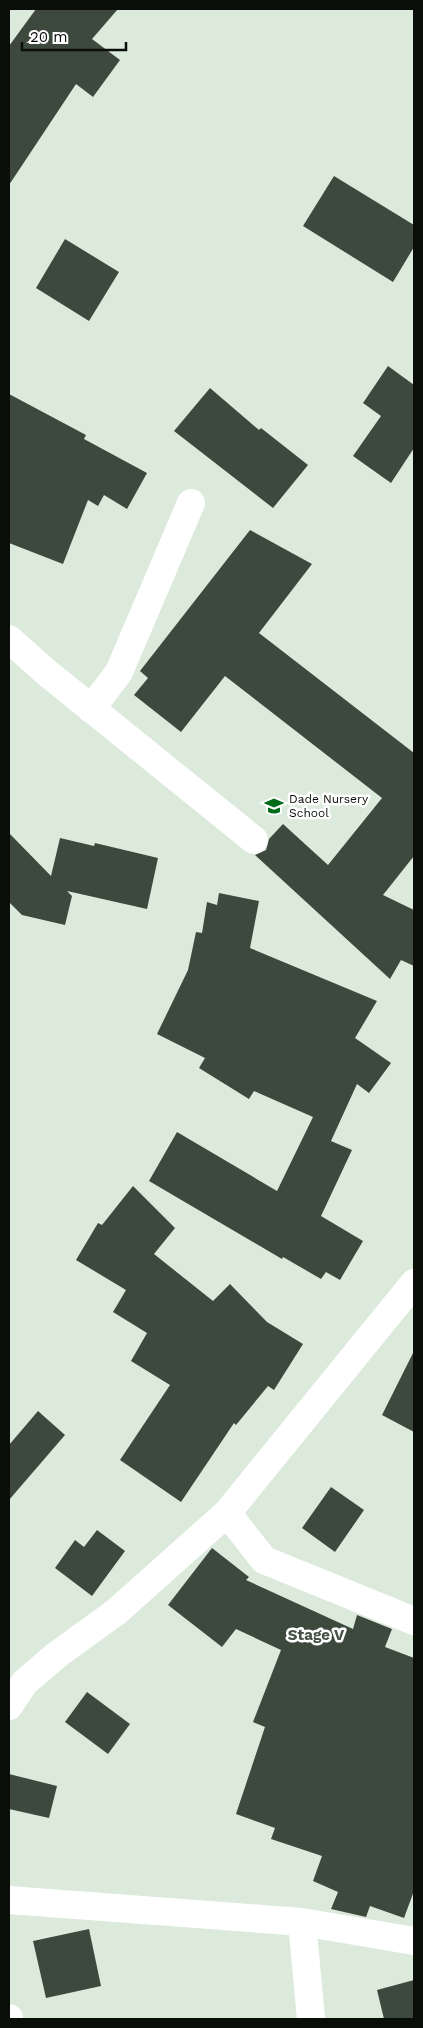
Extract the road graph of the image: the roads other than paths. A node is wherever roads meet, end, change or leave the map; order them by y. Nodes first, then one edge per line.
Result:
1 (191, 503) dead end
2 (9, 639) edge
3 (91, 708) junction
4 (254, 840) dead end
5 (414, 1283) edge
6 (227, 1513) junction
7 (414, 1621) edge
8 (9, 1706) edge
9 (9, 1900) edge
10 (302, 1922) junction
11 (414, 1941) edge
12 (311, 2019) edge

1 - 3 street
2 - 3 street
3 - 4 street
5 - 6 street
6 - 7 street
6 - 8 street
9 - 10 street
10 - 11 street
10 - 12 street

